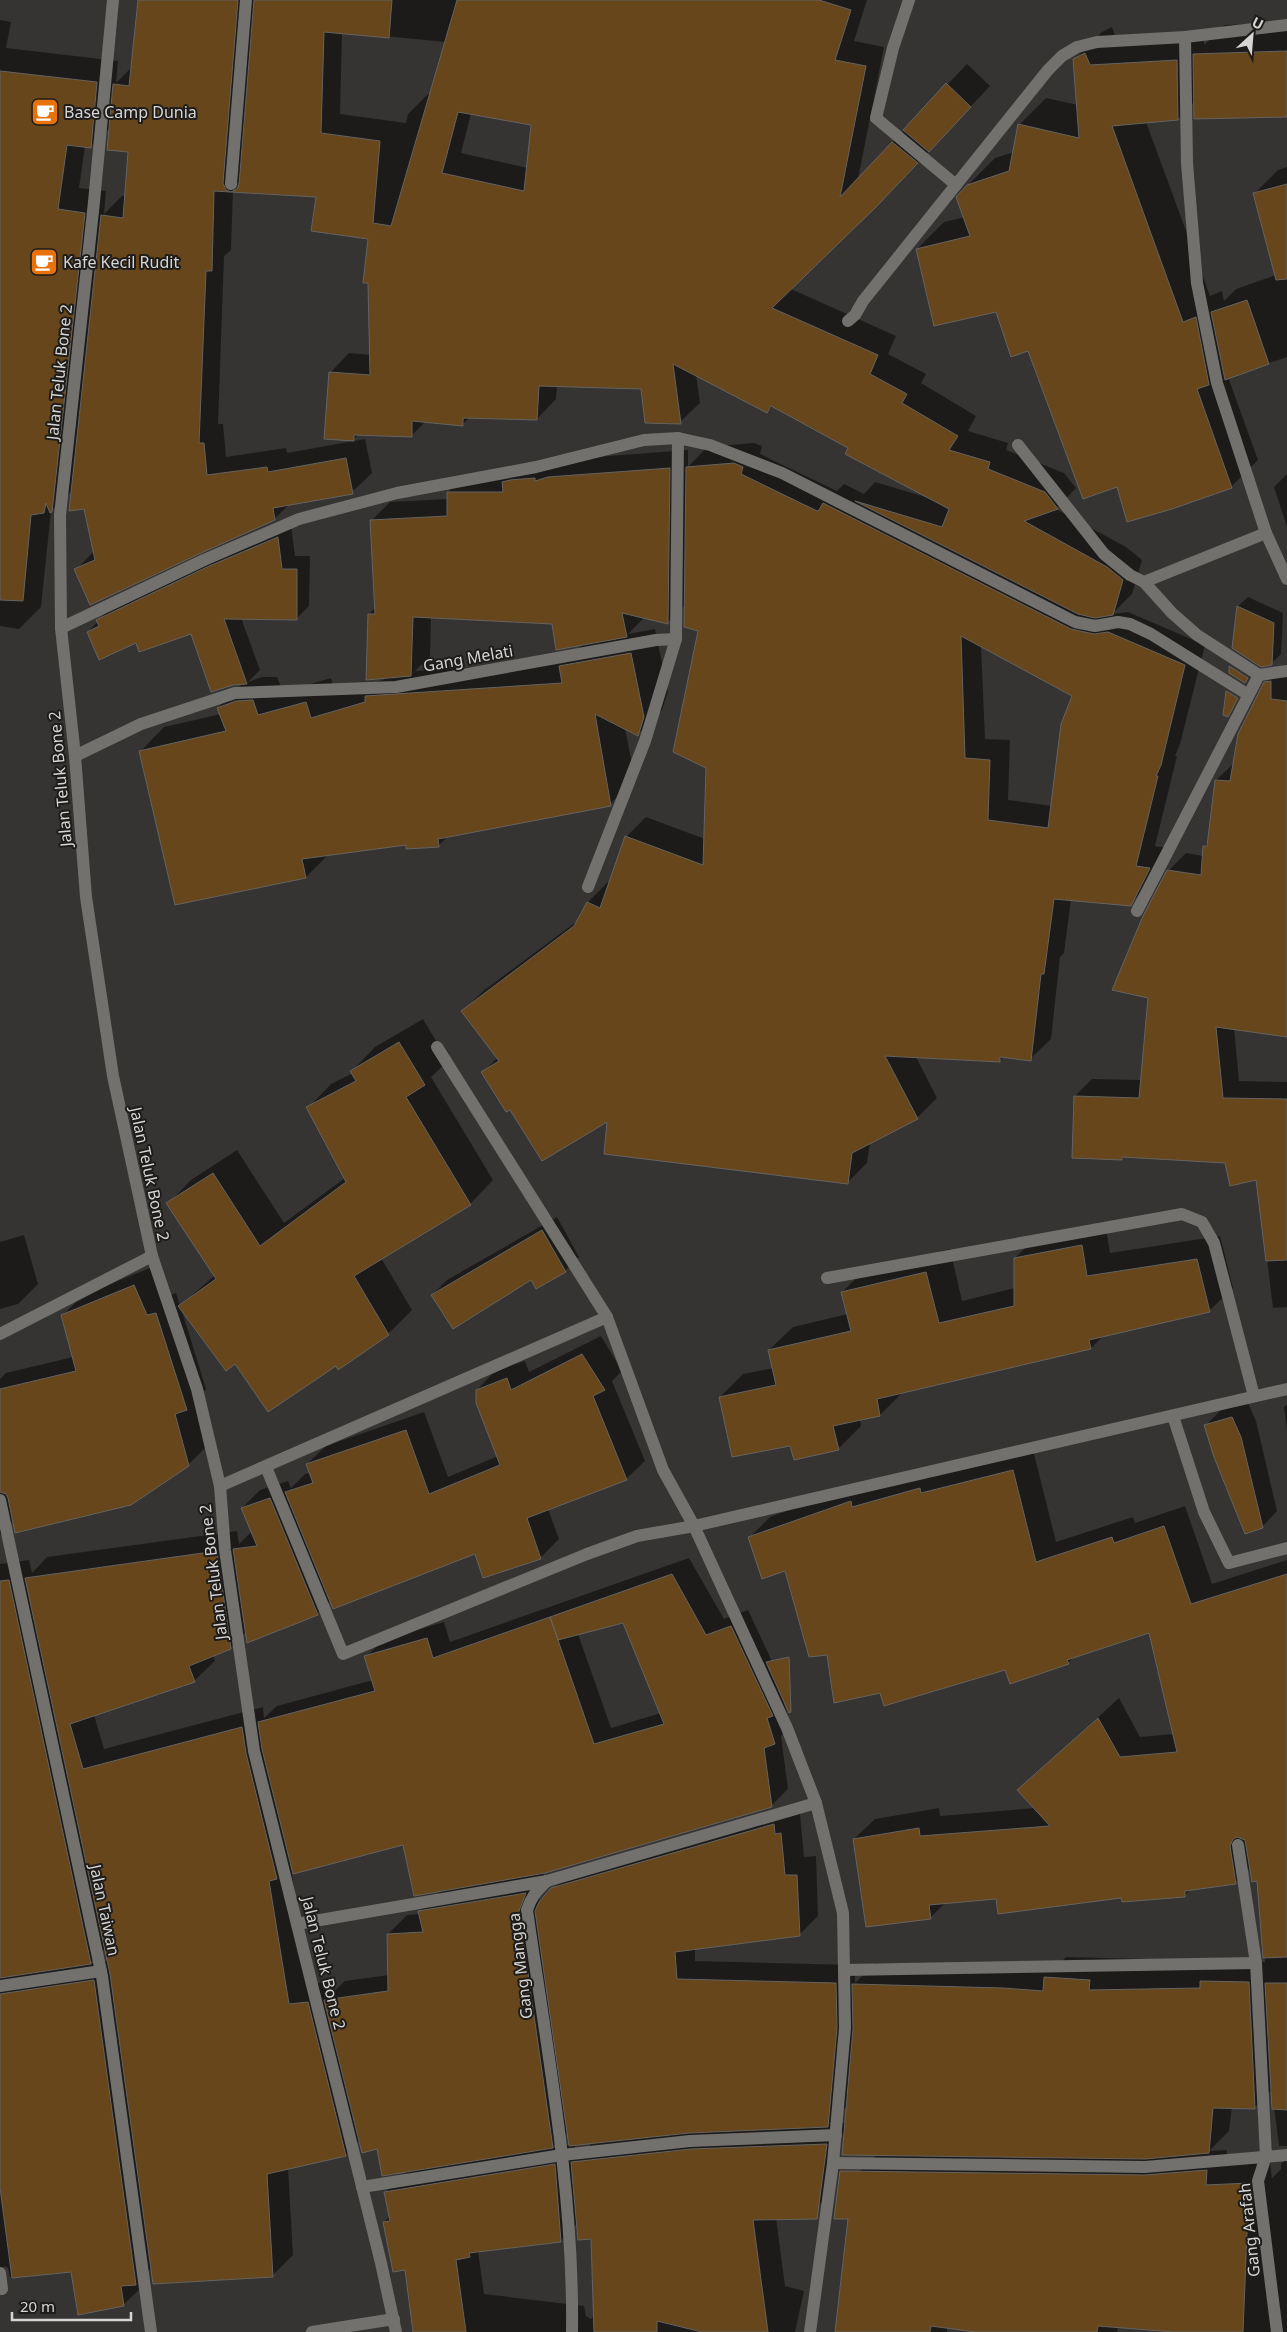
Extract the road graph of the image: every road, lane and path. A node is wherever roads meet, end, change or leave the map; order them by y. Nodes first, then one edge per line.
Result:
1 (113, 0) edge
2 (246, 0) edge
3 (909, 0) edge
4 (1287, 25) edge
5 (1185, 37) junction
6 (231, 184) dead end
7 (956, 185) junction
8 (848, 321) dead end
9 (678, 438) junction
10 (1018, 445) dead end
11 (1266, 533) junction
12 (1287, 579) edge
13 (1144, 582) junction
14 (61, 628) junction
15 (676, 639) junction
16 (1287, 670) edge
17 (1259, 676) junction
18 (1247, 694) junction
19 (75, 756) junction
20 (588, 887) dead end
21 (1137, 911) dead end
22 (437, 1047) dead end
23 (152, 1256) junction
24 (827, 1278) dead end
25 (607, 1317) junction
26 (0, 1334) edge
27 (1287, 1390) edge
28 (1254, 1396) junction
29 (1173, 1416) junction
30 (266, 1467) junction
31 (220, 1486) junction
32 (0, 1500) edge
33 (694, 1526) junction
34 (1287, 1548) edge
35 (816, 1802) junction
36 (1238, 1845) dead end
37 (547, 1881) junction
38 (297, 1924) junction
39 (1256, 1963) junction
40 (844, 1970) junction
41 (101, 1971) junction
42 (0, 1986) edge
43 (836, 2135) junction
44 (562, 2155) junction
45 (1287, 2155) edge
46 (1266, 2156) junction
47 (834, 2163) junction
48 (362, 2187) junction
49 (0, 2273) edge
50 (2, 2289) dead end
51 (394, 2319) junction
52 (151, 2332) edge
53 (312, 2332) edge
54 (396, 2332) edge
55 (572, 2332) edge
56 (810, 2332) edge
57 (1277, 2332) edge

1 - 14 street, Jalan Teluk Bone 2
2 - 6 street
3 - 7 street
4 - 5 street
5 - 7 street
5 - 11 street
7 - 8 street
9 - 14 street
9 - 15 street
9 - 18 street
10 - 13 street
11 - 12 street
11 - 13 street
13 - 17 street
14 - 19 street, Jalan Teluk Bone 2
15 - 19 street, Gang Melati
15 - 20 street
16 - 17 street
17 - 18 street
18 - 21 street
19 - 23 street, Jalan Teluk Bone 2
22 - 25 street
23 - 26 street
23 - 31 street, Jalan Teluk Bone 2
24 - 28 street
25 - 30 street
25 - 33 street
27 - 28 street
28 - 29 street
29 - 33 street
29 - 34 street
30 - 31 street
30 - 33 street
31 - 38 street, Jalan Teluk Bone 2
32 - 41 street, Jalan Taiwan
33 - 35 street
35 - 37 street
35 - 40 street
36 - 39 street
37 - 38 street
37 - 44 street, Gang Mangga
38 - 48 street, Jalan Teluk Bone 2
39 - 40 street
39 - 46 street
40 - 43 street
41 - 42 street
41 - 52 street, Jalan Taiwan
43 - 44 street
43 - 47 street
44 - 48 street
44 - 55 street, Gang Mangga
45 - 46 street
46 - 47 street
46 - 57 street, Gang Arafah
47 - 56 street
48 - 51 street, Jalan Teluk Bone 2
49 - 50 street
51 - 53 street
51 - 54 street, Jalan Teluk Bone 2

